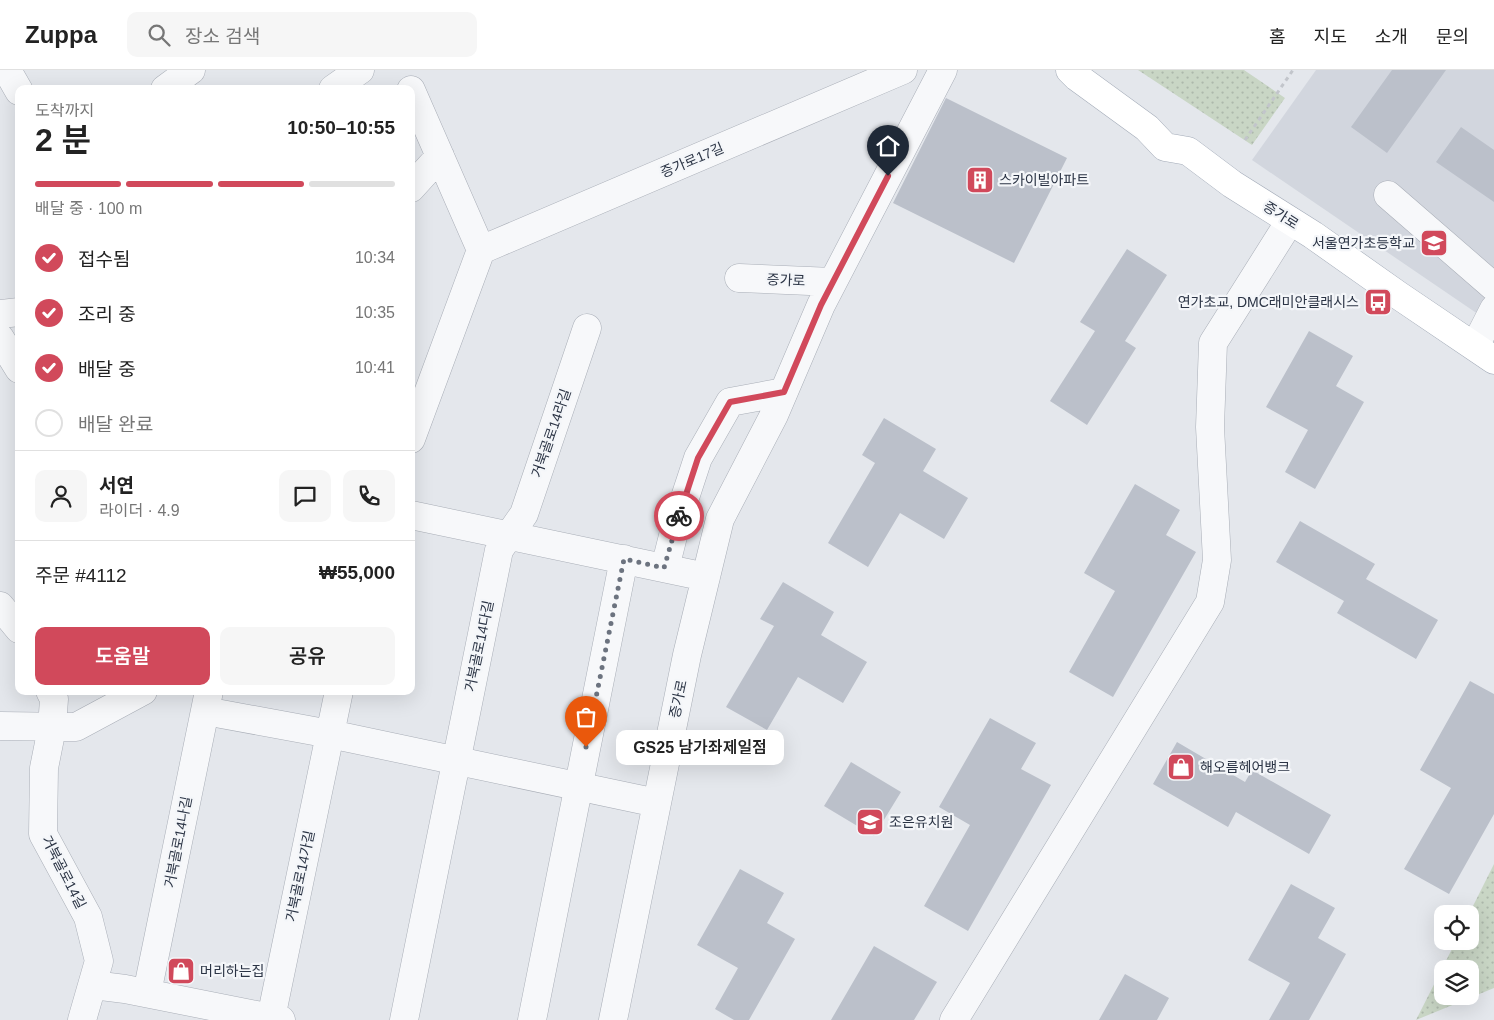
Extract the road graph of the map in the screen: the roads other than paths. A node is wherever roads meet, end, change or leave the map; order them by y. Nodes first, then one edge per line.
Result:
1 (7, 70) edge
2 (191, 70) edge
3 (360, 70) edge
4 (402, 70) edge
5 (903, 70) edge
6 (943, 70) edge
7 (1070, 70) edge
8 (16, 85) edge
9 (170, 85) edge
10 (339, 85) edge
11 (409, 85) edge
12 (415, 98) edge
13 (440, 156) junction
14 (415, 184) edge
15 (1388, 195) dead end
16 (1290, 221) junction
17 (481, 250) junction
18 (739, 278) dead end
19 (833, 282) junction
20 (1494, 287) edge
21 (1494, 309) edge
22 (15, 312) edge
23 (0, 314) edge
24 (587, 328) dead end
25 (0, 338) edge
26 (1485, 353) edge
27 (15, 362) edge
28 (784, 392) junction
29 (415, 428) edge
30 (415, 516) edge
31 (510, 536) junction
32 (624, 559) junction
33 (664, 568) junction
34 (706, 577) junction
35 (0, 606) edge
36 (15, 624) edge
37 (52, 695) edge
38 (135, 695) edge
39 (338, 695) edge
40 (207, 701) edge
41 (0, 726) edge
42 (52, 728) junction
43 (330, 734) junction
44 (455, 760) junction
45 (579, 785) junction
46 (657, 802) junction
47 (93, 985) junction
48 (147, 994) junction
49 (235, 1016) edge
50 (276, 1019) edge
51 (82, 1020) edge
52 (404, 1020) edge
53 (532, 1020) edge
54 (613, 1020) edge
55 (954, 1020) edge

1 - 8 street
2 - 9 street
3 - 10 street
4 - 11 street
5 - 17 street, 증가로17길
6 - 19 street, 증가로
7 - 16 main road, 증가로
12 - 13 street
13 - 14 street
13 - 17 street
15 - 20 street
16 - 26 main road, 증가로
16 - 55 street
17 - 29 street
18 - 19 street, 증가로
19 - 28 street, 증가로
21 - 26 street
22 - 23 street
24 - 31 street, 거북골로14라길
25 - 27 street
28 - 33 street
28 - 34 street, 증가로
30 - 31 street
31 - 32 street
31 - 44 street, 거북골로14다길
32 - 33 street
32 - 45 street
33 - 34 street
34 - 46 street, 증가로
35 - 36 street
37 - 42 street, 거북골로14길
38 - 42 street
39 - 43 street
40 - 43 street
40 - 48 street, 거북골로14나길
41 - 42 street
42 - 47 street, 거북골로14길
43 - 44 street
43 - 50 street, 거북골로14가길
44 - 45 street
44 - 52 street
45 - 46 street
45 - 53 street
46 - 54 street, 증가로
47 - 48 street, 거북골로14가길
47 - 51 street, 거북골로14길
48 - 49 street, 거북골로14가길
49 - 50 street, 거북골로14가길

